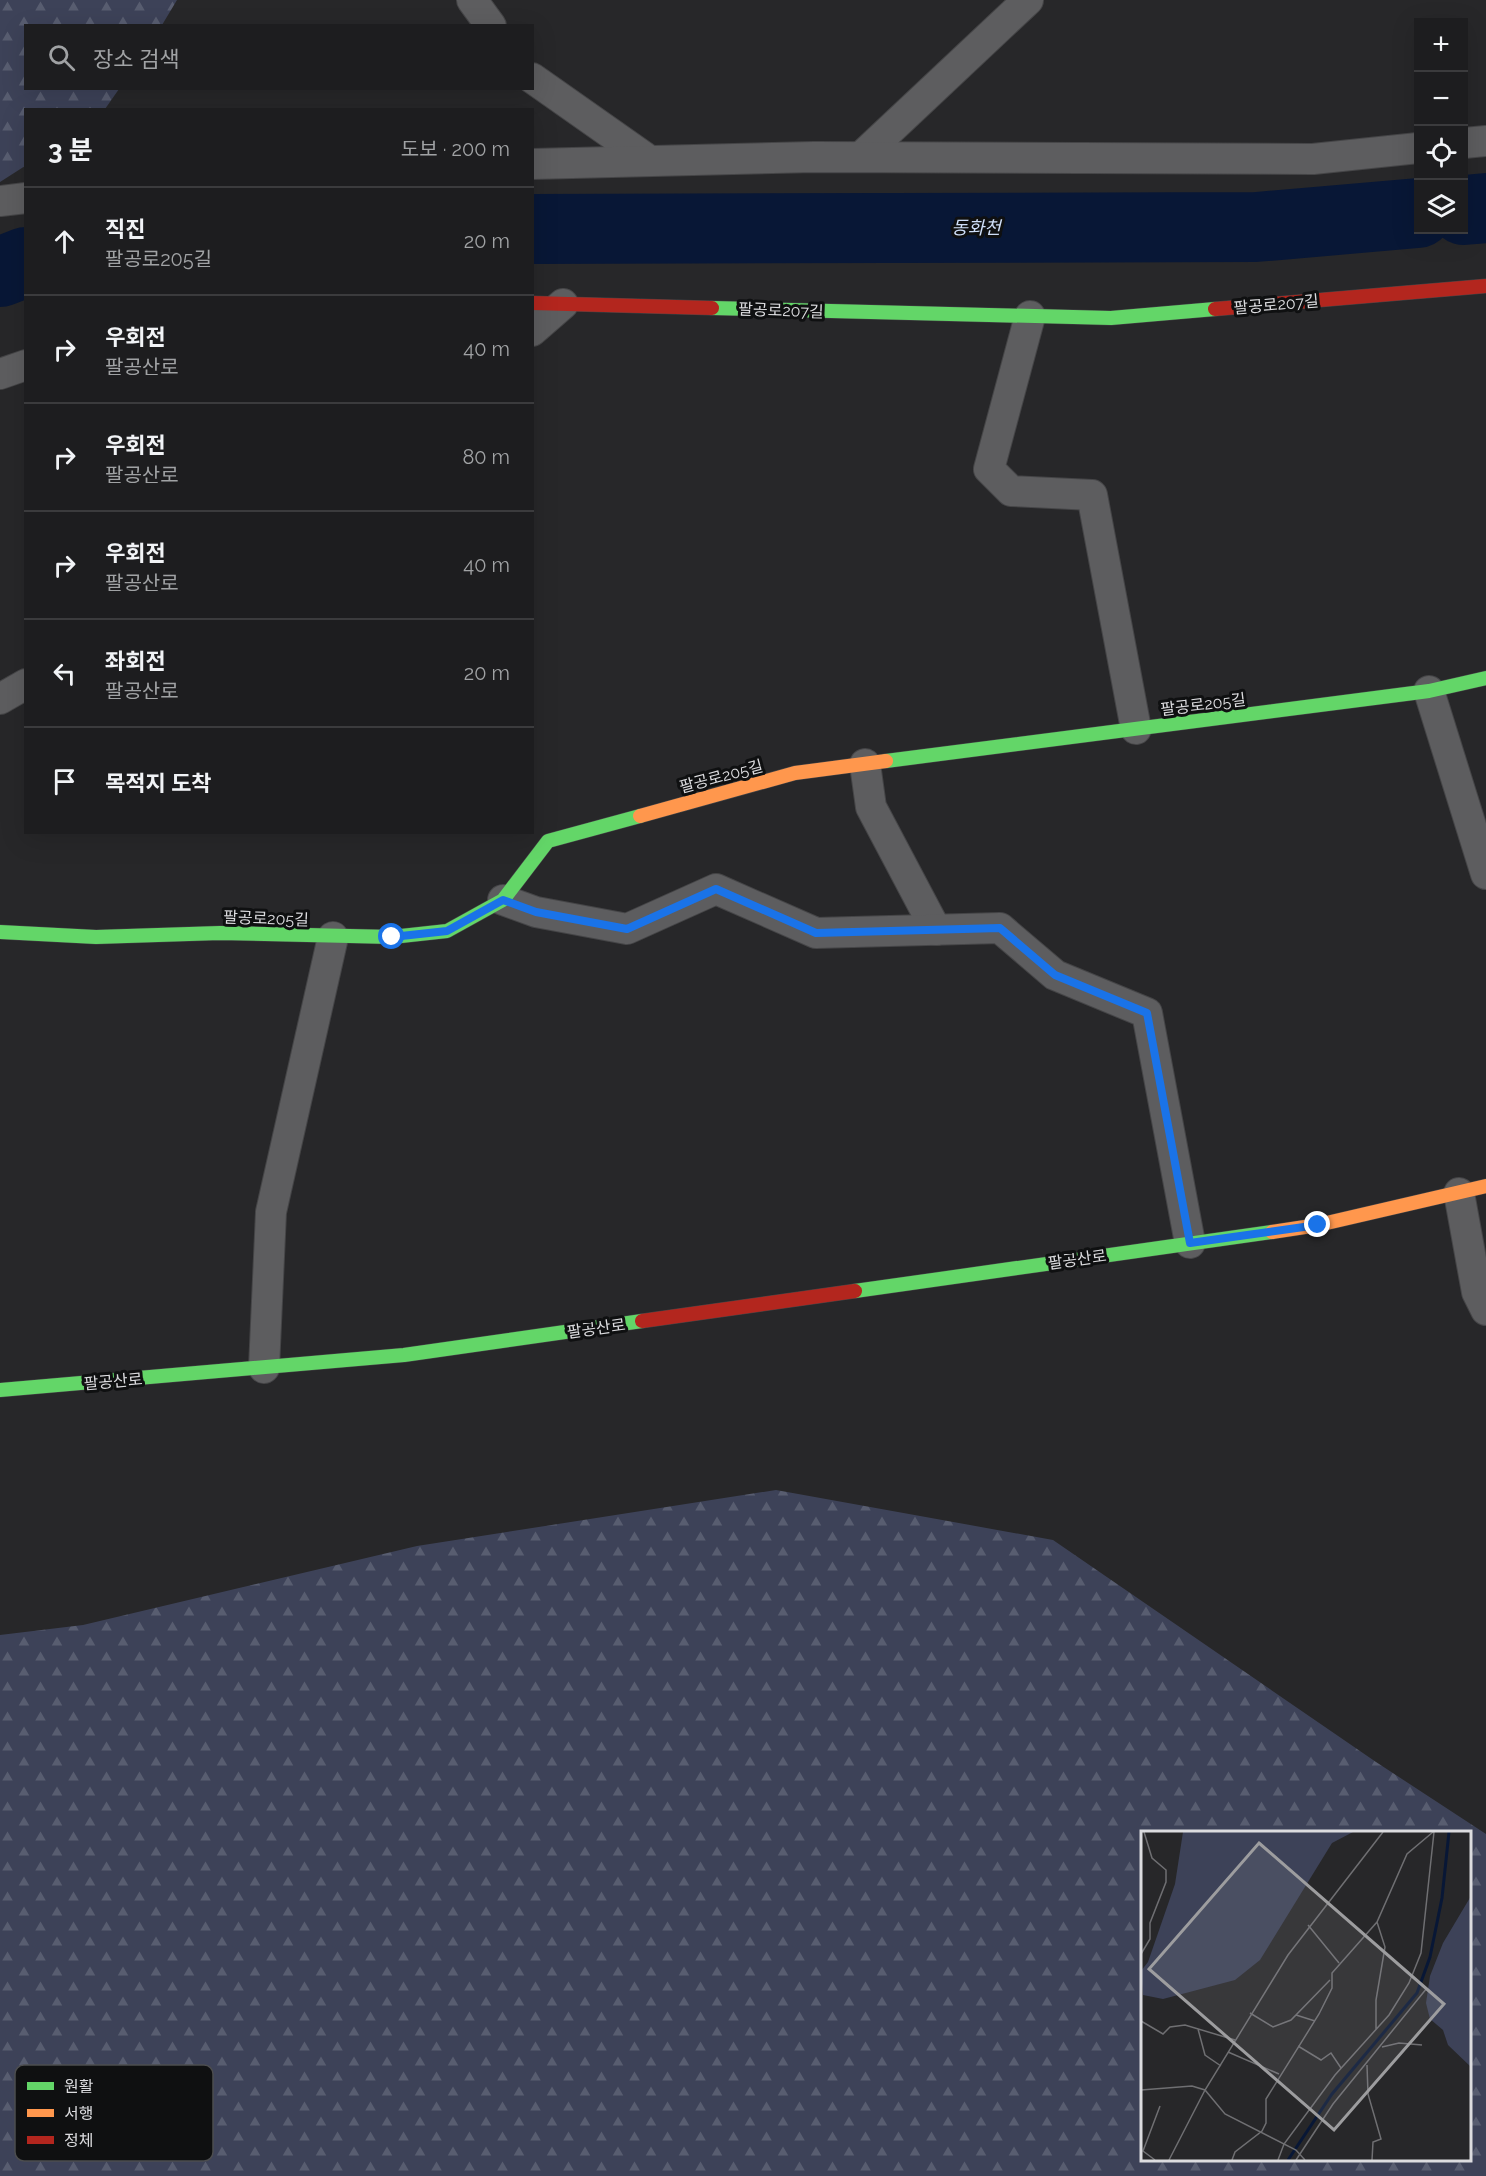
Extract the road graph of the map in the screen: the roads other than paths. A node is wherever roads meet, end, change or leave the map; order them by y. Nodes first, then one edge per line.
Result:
1 (472, 0) edge
2 (1029, 0) edge
3 (490, 24) edge
4 (534, 79) edge
5 (1486, 141) edge
6 (1468, 143) edge
7 (1414, 149) edge
8 (861, 157) junction
9 (650, 161) junction
10 (534, 164) edge
11 (24, 198) edge
12 (0, 201) edge
13 (1486, 286) edge
14 (534, 303) edge
15 (563, 304) junction
16 (1030, 316) junction
17 (534, 329) edge
18 (24, 366) edge
19 (0, 374) edge
20 (1486, 678) edge
21 (24, 685) edge
22 (1429, 691) junction
23 (0, 699) edge
24 (1136, 729) junction
25 (865, 764) junction
26 (1486, 874) edge
27 (503, 900) junction
28 (936, 930) junction
29 (0, 932) edge
30 (333, 937) junction
31 (1472, 1190) edge
32 (1190, 1243) junction
33 (1486, 1310) edge
34 (264, 1368) junction
35 (0, 1390) edge

1 - 3 street
2 - 8 street
4 - 9 street
5 - 6 street
7 - 8 street
8 - 9 street
9 - 10 street
11 - 12 street
13 - 16 street, 팔공로207길
14 - 15 street, 팔공로207길
15 - 16 street, 팔공로207길
15 - 17 street
16 - 24 street
18 - 19 street
20 - 22 street, 팔공로205길
21 - 23 street
22 - 24 street, 팔공로205길
22 - 26 street
24 - 25 street, 팔공로205길
25 - 27 street, 팔공로205길
25 - 28 street
27 - 28 street
27 - 30 street, 팔공로205길
28 - 32 street
29 - 30 street, 팔공로205길
30 - 34 street
31 - 32 street, 팔공산로
31 - 33 street
32 - 34 street, 팔공산로
34 - 35 street, 팔공산로

